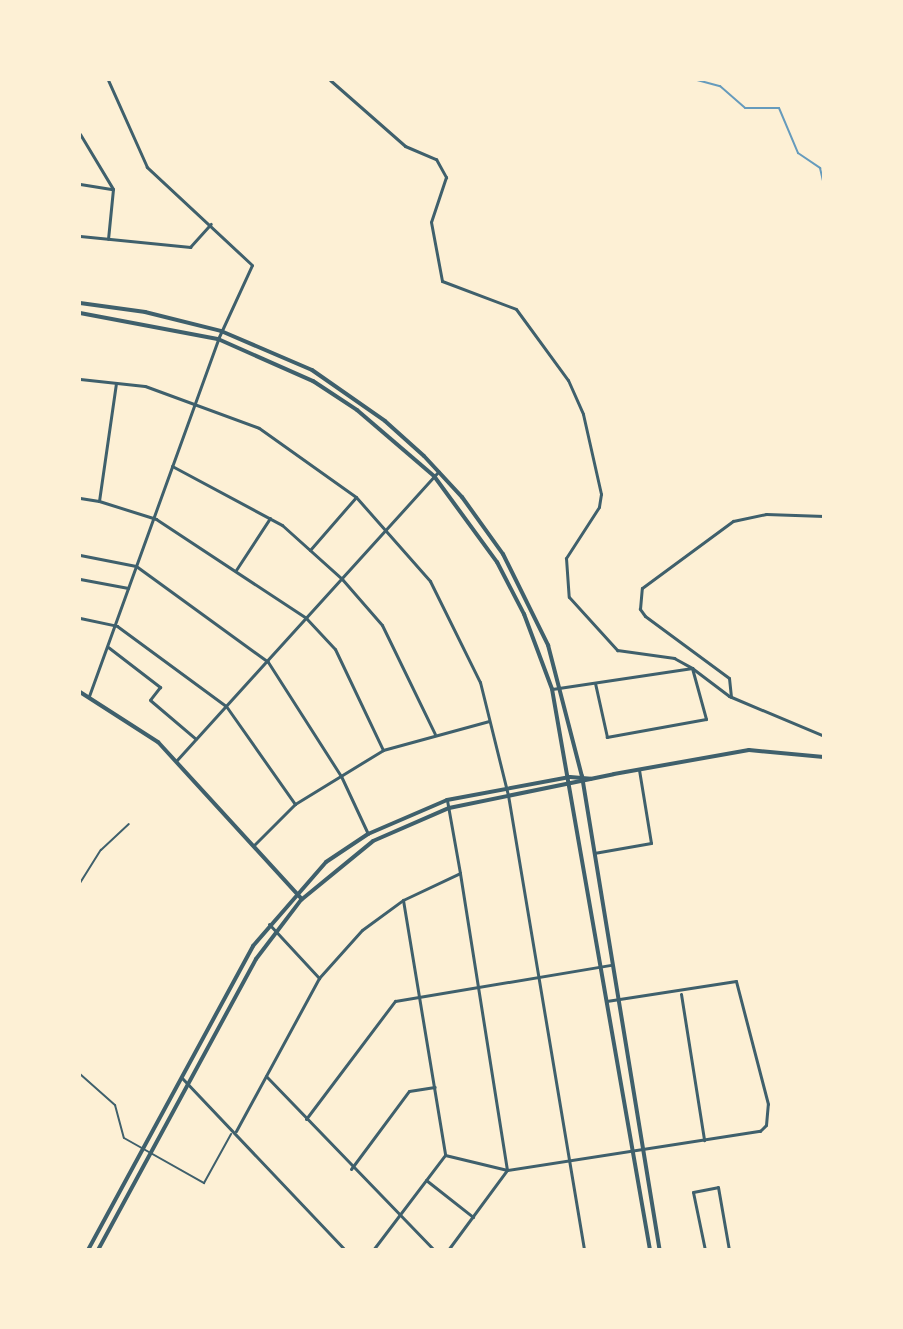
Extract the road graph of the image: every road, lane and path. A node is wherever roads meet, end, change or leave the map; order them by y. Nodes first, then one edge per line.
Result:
1 (108, 80) edge
2 (330, 80) edge
3 (80, 134) edge
4 (80, 184) edge
5 (113, 189) junction
6 (211, 224) junction
7 (80, 236) edge
8 (108, 239) junction
9 (80, 303) edge
10 (80, 313) edge
11 (221, 331) junction
12 (218, 339) junction
13 (80, 379) edge
14 (116, 383) junction
15 (195, 405) junction
16 (172, 466) junction
17 (439, 471) junction
18 (434, 476) junction
19 (356, 497) junction
20 (80, 498) edge
21 (99, 501) junction
22 (824, 516) edge
23 (270, 518) junction
24 (156, 519) junction
25 (386, 530) junction
26 (309, 550) junction
27 (80, 555) edge
28 (136, 566) junction
29 (236, 570) junction
30 (80, 579) edge
31 (342, 579) junction
32 (128, 588) junction
33 (80, 618) edge
34 (306, 618) junction
35 (117, 626) junction
36 (108, 647) junction
37 (268, 662) junction
38 (692, 668) junction
39 (595, 683) junction
40 (552, 688) junction
41 (562, 689) junction
42 (80, 692) edge
43 (89, 696) junction
44 (731, 697) junction
45 (226, 706) junction
46 (489, 721) junction
47 (435, 734) junction
48 (824, 736) edge
49 (196, 739) junction
50 (383, 750) junction
51 (824, 757) edge
52 (176, 761) junction
53 (639, 770) junction
54 (340, 776) junction
55 (582, 776) junction
56 (570, 777) junction
57 (591, 779) junction
58 (584, 784) junction
59 (572, 785) junction
60 (506, 787) junction
61 (508, 795) junction
62 (447, 800) junction
63 (295, 804) junction
64 (449, 808) junction
65 (129, 824) dead end
66 (368, 834) junction
67 (254, 845) junction
68 (594, 853) junction
69 (460, 873) junction
70 (80, 884) edge
71 (296, 892) junction
72 (302, 899) junction
73 (403, 900) junction
74 (269, 924) junction
75 (275, 930) junction
76 (611, 965) junction
77 (601, 967) junction
78 (319, 978) junction
79 (539, 978) junction
80 (478, 987) junction
81 (681, 993) junction
82 (421, 997) junction
83 (616, 1000) junction
84 (607, 1001) junction
85 (80, 1074) edge
86 (266, 1076) junction
87 (182, 1078) junction
88 (189, 1084) junction
89 (435, 1087) junction
90 (306, 1119) junction
91 (236, 1131) junction
92 (231, 1134) dead end
93 (704, 1140) junction
94 (640, 1149) junction
95 (631, 1151) junction
96 (445, 1155) junction
97 (567, 1160) junction
98 (351, 1169) junction
99 (507, 1170) junction
100 (426, 1180) junction
101 (398, 1217) junction
102 (473, 1217) junction
103 (88, 1250) edge
104 (98, 1250) edge
105 (345, 1250) edge
106 (373, 1250) edge
107 (434, 1250) edge
108 (448, 1250) edge
109 (584, 1250) edge
110 (650, 1250) edge
111 (660, 1250) edge
112 (705, 1250) edge
113 (729, 1250) edge

1 - 6 street
2 - 38 street
3 - 5 street
4 - 5 street
5 - 8 street
6 - 8 street
6 - 11 street
7 - 8 street
9 - 11 street
10 - 12 street
11 - 12 street
11 - 17 street
12 - 15 street
12 - 18 street
13 - 14 street
14 - 15 street
14 - 21 street
15 - 16 street
15 - 19 street
16 - 23 street
16 - 24 street
17 - 18 street
17 - 41 street
18 - 25 street
18 - 40 street
19 - 25 street
19 - 26 street
20 - 21 street
21 - 24 street
22 - 44 street
23 - 26 street
23 - 29 street
24 - 28 street
24 - 29 street
25 - 31 street
25 - 46 street
26 - 31 street
27 - 28 street
28 - 32 street
28 - 37 street
29 - 34 street
30 - 32 street
31 - 34 street
31 - 47 street
32 - 35 street
33 - 35 street
34 - 37 street
34 - 50 street
35 - 36 street
35 - 45 street
36 - 43 street
36 - 49 street
37 - 45 street
37 - 54 street
38 - 39 street
38 - 39 street
38 - 44 street
39 - 41 street
40 - 41 street
40 - 56 street
41 - 55 street
42 - 43 street
43 - 52 street
44 - 48 street
45 - 49 street
45 - 63 street
46 - 47 street
46 - 60 street
47 - 50 street
49 - 52 street
50 - 54 street
51 - 53 street
52 - 67 street
53 - 57 street
53 - 68 street
54 - 63 street
54 - 66 street
55 - 56 street
55 - 57 street
55 - 58 street
56 - 59 street
56 - 60 street
57 - 58 street
58 - 59 street
58 - 68 street
59 - 61 street
59 - 77 street
60 - 61 street
60 - 62 street
61 - 64 street
61 - 79 street
62 - 64 street
62 - 66 street
63 - 67 street
64 - 69 street
64 - 72 street
65 - 70 street
66 - 71 street
67 - 71 street
68 - 76 street
69 - 73 street
69 - 80 street
71 - 72 street
71 - 74 street
72 - 75 street
73 - 78 street
73 - 82 street
74 - 75 street
74 - 87 street
75 - 78 street
75 - 88 street
76 - 77 street
76 - 83 street
77 - 79 street
77 - 84 street
78 - 86 street
79 - 80 street
79 - 97 street
80 - 82 street
80 - 99 street
81 - 83 street
81 - 93 street
81 - 93 street
82 - 89 street
82 - 90 street
83 - 84 street
83 - 94 street
84 - 95 street
85 - 92 street
86 - 90 street
86 - 91 street
87 - 88 street
87 - 103 street
88 - 91 street
88 - 104 street
89 - 96 street
89 - 98 street
90 - 98 street
91 - 105 street
93 - 94 street
94 - 95 street
94 - 111 street
95 - 97 street
95 - 110 street
96 - 99 street
96 - 100 street
97 - 99 street
97 - 109 street
98 - 101 street
99 - 102 street
100 - 101 street
100 - 102 street
101 - 106 street
101 - 107 street
102 - 108 street
112 - 113 street

